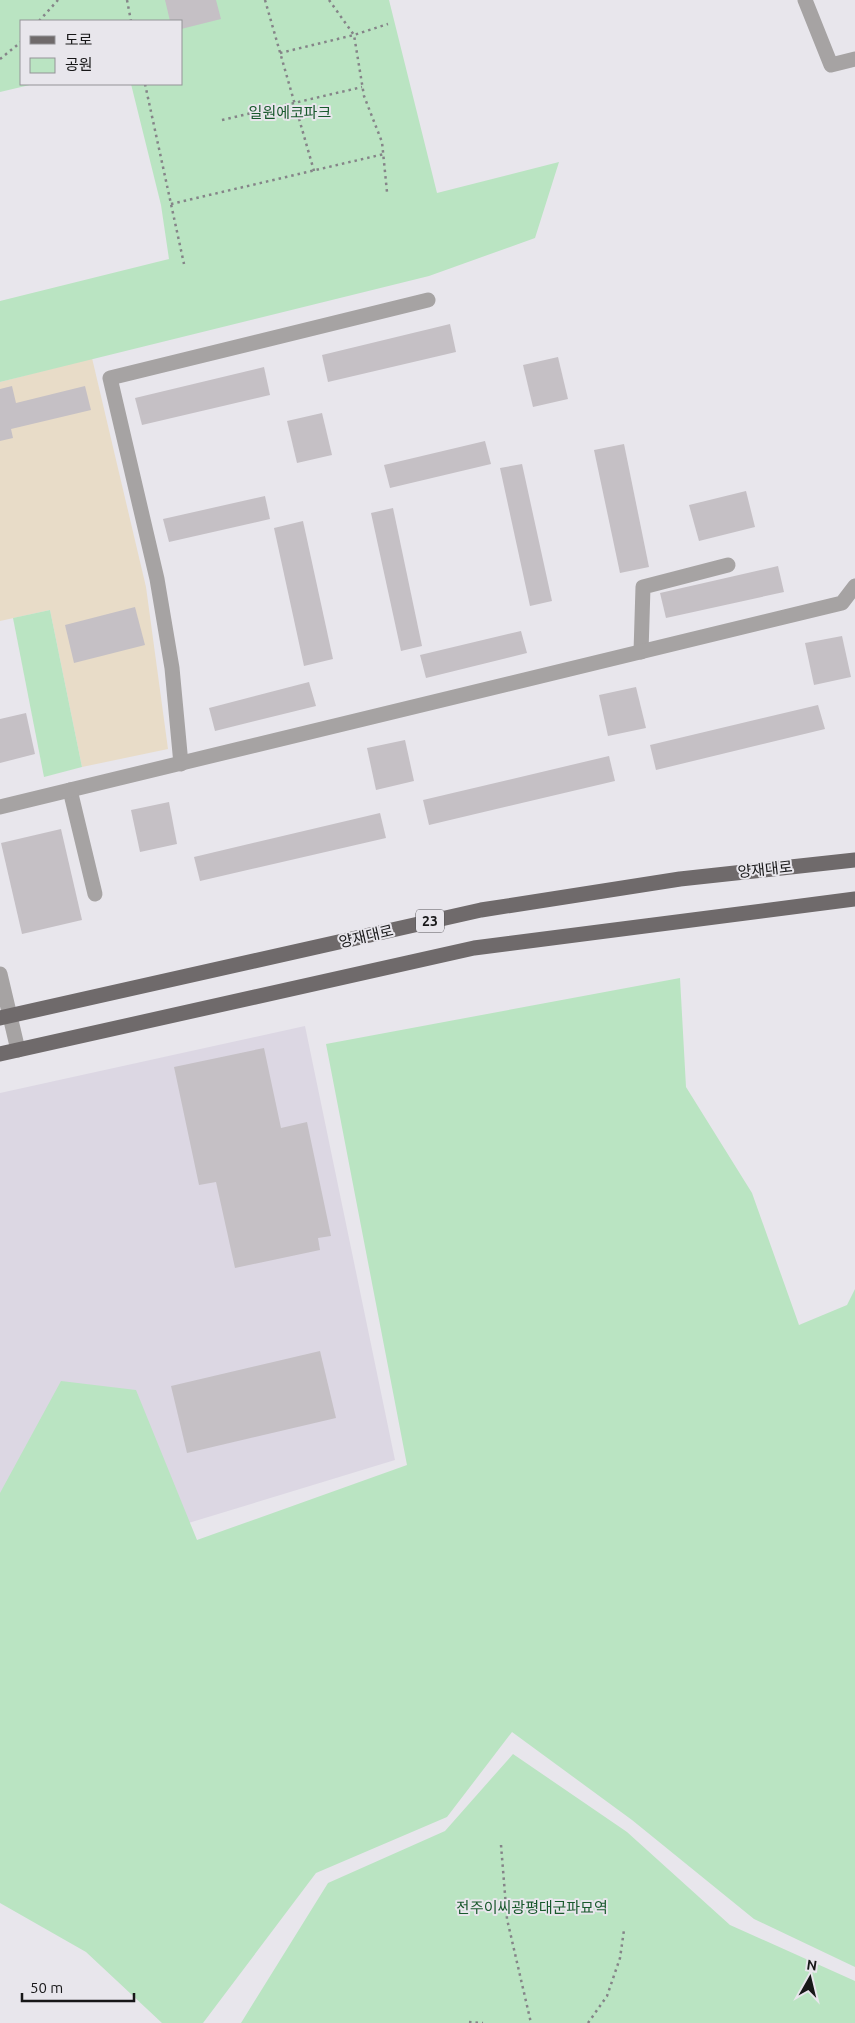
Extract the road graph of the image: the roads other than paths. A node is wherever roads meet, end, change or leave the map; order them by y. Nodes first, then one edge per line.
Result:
1 (805, 0) edge
2 (855, 59) edge
3 (428, 300) dead end
4 (728, 565) dead end
5 (855, 586) edge
6 (641, 652) junction
7 (181, 764) junction
8 (70, 790) junction
9 (0, 807) edge
10 (855, 860) edge
11 (95, 894) dead end
12 (855, 899) edge
13 (0, 974) edge
14 (5, 1017) edge
15 (18, 1050) junction
16 (0, 1054) edge

1 - 2 street
3 - 7 street
4 - 6 street
5 - 6 street
6 - 7 street
7 - 8 street
8 - 9 street
8 - 11 street
10 - 14 main road, 양재대로 / 23
12 - 15 main road, 23
13 - 14 street
14 - 15 street
15 - 16 main road, 23

